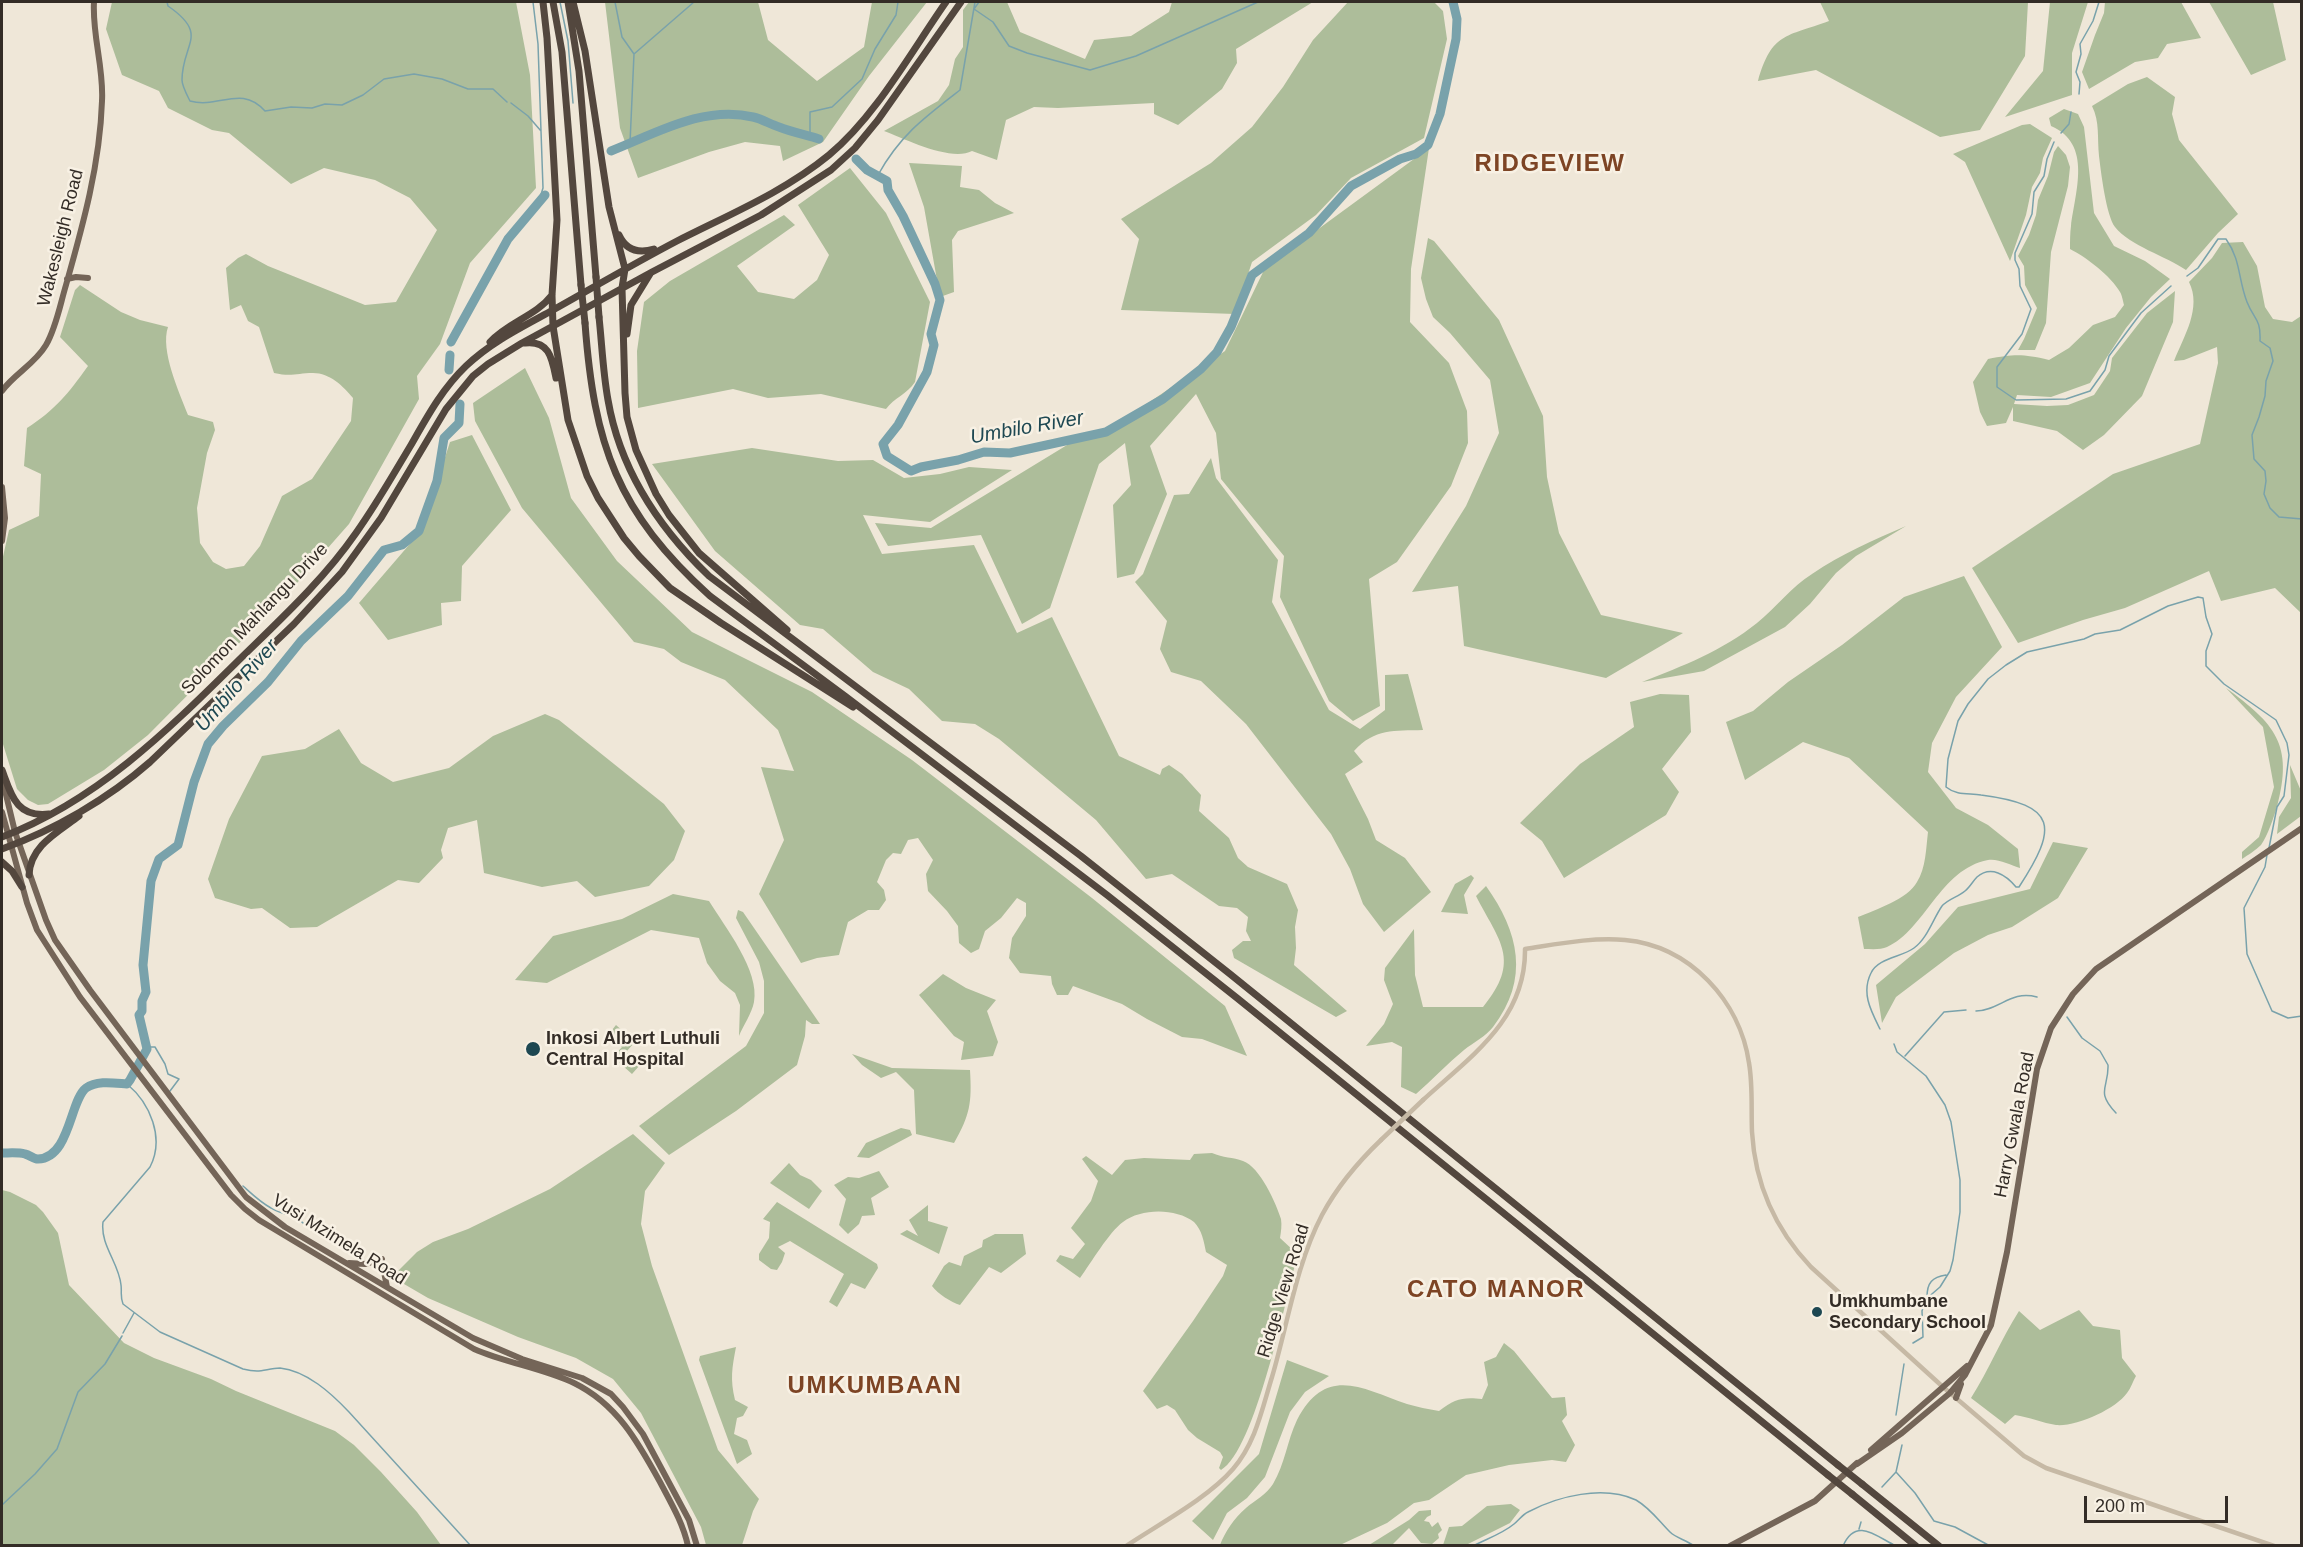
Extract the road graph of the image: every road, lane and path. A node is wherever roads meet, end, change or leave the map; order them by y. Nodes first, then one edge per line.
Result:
1 (94, 2) edge
2 (543, 2) edge
3 (553, 2) edge
4 (568, 2) edge
5 (573, 2) edge
6 (946, 2) edge
7 (961, 2) edge
8 (609, 207) junction
9 (673, 243) junction
10 (625, 269) junction
11 (652, 272) junction
12 (88, 278) dead end
13 (68, 279) junction
14 (622, 288) junction
15 (552, 295) junction
16 (552, 310) junction
17 (553, 326) junction
18 (522, 343) junction
19 (483, 351) junction
20 (623, 353) junction
21 (2, 391) edge
22 (562, 391) junction
23 (2, 487) edge
24 (2, 541) edge
25 (802, 645) junction
26 (880, 724) junction
27 (2, 770) edge
28 (2, 778) edge
29 (100, 800) junction
30 (2, 812) edge
31 (56, 813) junction
32 (2301, 828) edge
33 (15, 832) junction
34 (4, 836) edge
35 (18, 842) junction
36 (10, 845) junction
37 (2, 849) edge
38 (2, 862) edge
39 (29, 875) junction
40 (22, 887) junction
41 (382, 1259) dead end
42 (346, 1262) junction
43 (383, 1267) dead end
44 (387, 1287) junction
45 (1970, 1364) junction
46 (1965, 1375) junction
47 (1943, 1387) junction
48 (1950, 1393) junction
49 (1956, 1398) junction
50 (1857, 1464) junction
51 (688, 1545) edge
52 (697, 1545) edge
53 (1126, 1545) edge
54 (1730, 1545) edge
55 (1916, 1545) edge
56 (1939, 1545) edge
57 (2274, 1545) edge

1 - 13 main road, Wakesleigh Road
2 - 15 highway
3 - 26 highway, bridge
4 - 25 highway, bridge
5 - 8 highway
6 - 9 highway
7 - 11 highway, Solomon Mahlangu Drive
8 - 9 highway
8 - 10 highway
9 - 10 highway, Solomon Mahlangu Drive
10 - 14 highway
10 - 16 highway, Solomon Mahlangu Drive
11 - 14 highway, Solomon Mahlangu Drive
11 - 20 highway
12 - 13 main road
13 - 21 main road, Wakesleigh Road
14 - 17 highway, Solomon Mahlangu Drive
14 - 20 highway
15 - 16 highway
15 - 19 highway
16 - 17 highway
16 - 19 highway, Solomon Mahlangu Drive
17 - 18 highway, Solomon Mahlangu Drive
17 - 22 highway
18 - 22 highway
18 - 29 highway, Solomon Mahlangu Drive
19 - 31 highway, Solomon Mahlangu Drive
20 - 25 highway
22 - 26 highway
23 - 24 main road
25 - 56 highway, bridge
26 - 55 highway, bridge
27 - 31 highway
28 - 33 main road
29 - 35 highway, Solomon Mahlangu Drive
29 - 39 highway
30 - 34 main road
31 - 33 highway, Solomon Mahlangu Drive
32 - 45 main road, Harry Gwala Road
33 - 34 highway, Solomon Mahlangu Drive
33 - 35 main road, Vusi Mzimela Road
34 - 36 main road, Vusi Mzimela Road
35 - 36 highway, Solomon Mahlangu Drive
35 - 39 main road, Vusi Mzimela Road
36 - 37 highway, Solomon Mahlangu Drive
36 - 40 main road, Vusi Mzimela Road
38 - 40 highway
39 - 42 main road, Vusi Mzimela Road
40 - 51 main road, Vusi Mzimela Road
41 - 42 main road
42 - 44 main road, Vusi Mzimela Road
43 - 44 main road
44 - 52 main road, Vusi Mzimela Road
45 - 46 main road, Harry Gwala Road
45 - 47 main road, Harry Gwala Road
46 - 48 main road, Harry Gwala Road
46 - 49 main road
47 - 48 street
47 - 50 main road, Harry Gwala Road
47 - 53 street, Ridge View Road, bridge
48 - 49 street
48 - 50 main road, Harry Gwala Road
49 - 57 street
50 - 54 main road, Harry Gwala Road

